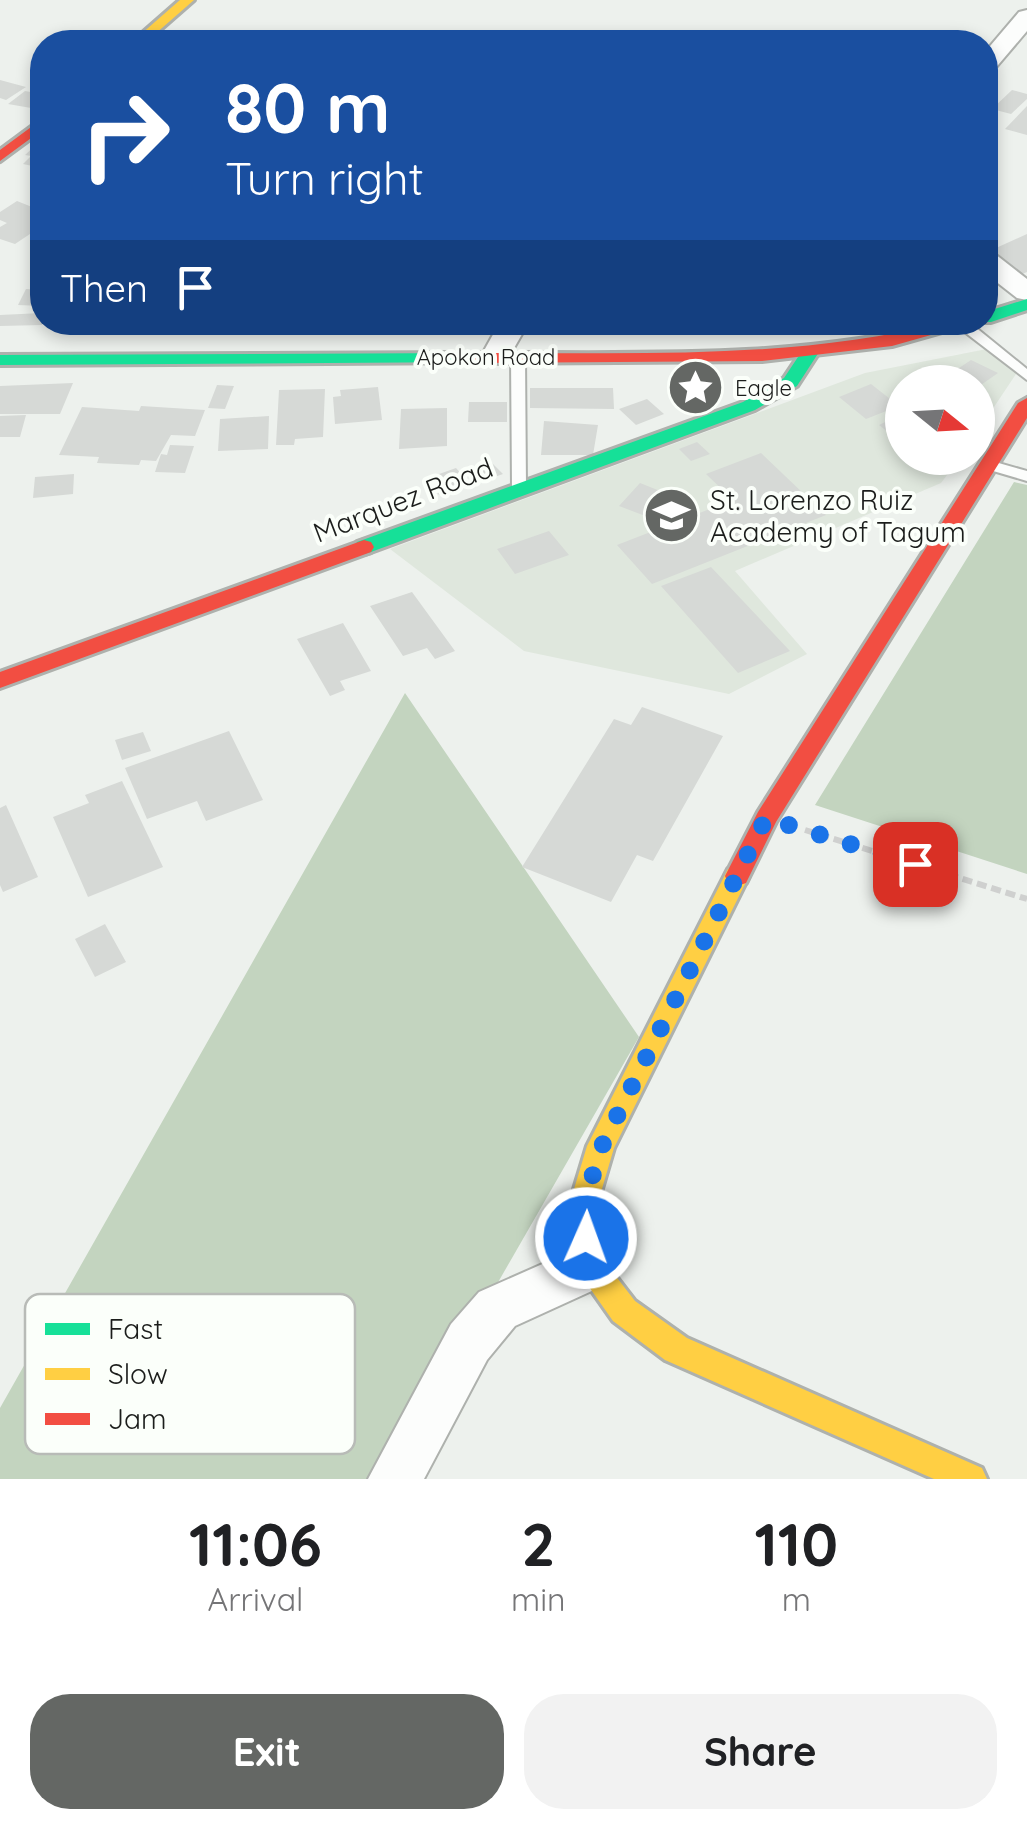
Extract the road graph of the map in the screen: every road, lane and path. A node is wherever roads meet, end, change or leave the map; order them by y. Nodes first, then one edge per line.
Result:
1 (188, 0) edge
2 (1027, 17) edge
3 (152, 30) edge
4 (998, 51) edge
5 (30, 132) edge
6 (0, 156) edge
7 (998, 270) edge
8 (1027, 292) edge
9 (1027, 304) edge
10 (998, 314) edge
11 (512, 335) edge
12 (918, 335) edge
13 (986, 335) edge
14 (810, 352) junction
15 (507, 356) junction
16 (0, 360) edge
17 (1027, 376) edge
18 (1027, 403) edge
19 (995, 453) edge
20 (995, 467) edge
21 (981, 475) edge
22 (1027, 476) edge
23 (519, 488) junction
24 (0, 680) edge
25 (766, 818) junction
26 (1027, 899) edge
27 (590, 1267) junction
28 (395, 1479) edge
29 (971, 1479) edge

1 - 3 main road
2 - 4 street
5 - 6 main road
7 - 8 street
9 - 10 main road, Apokon Road
11 - 15 street
12 - 14 main road, Apokon Road
13 - 17 lane
14 - 15 main road, Apokon Road
14 - 23 main road, Marquez Road
15 - 16 main road, Apokon Road
15 - 23 lane
18 - 19 main road
20 - 22 lane
21 - 25 main road
23 - 24 main road, Marquez Road
25 - 26 path
25 - 27 main road
27 - 28 street
27 - 29 main road

